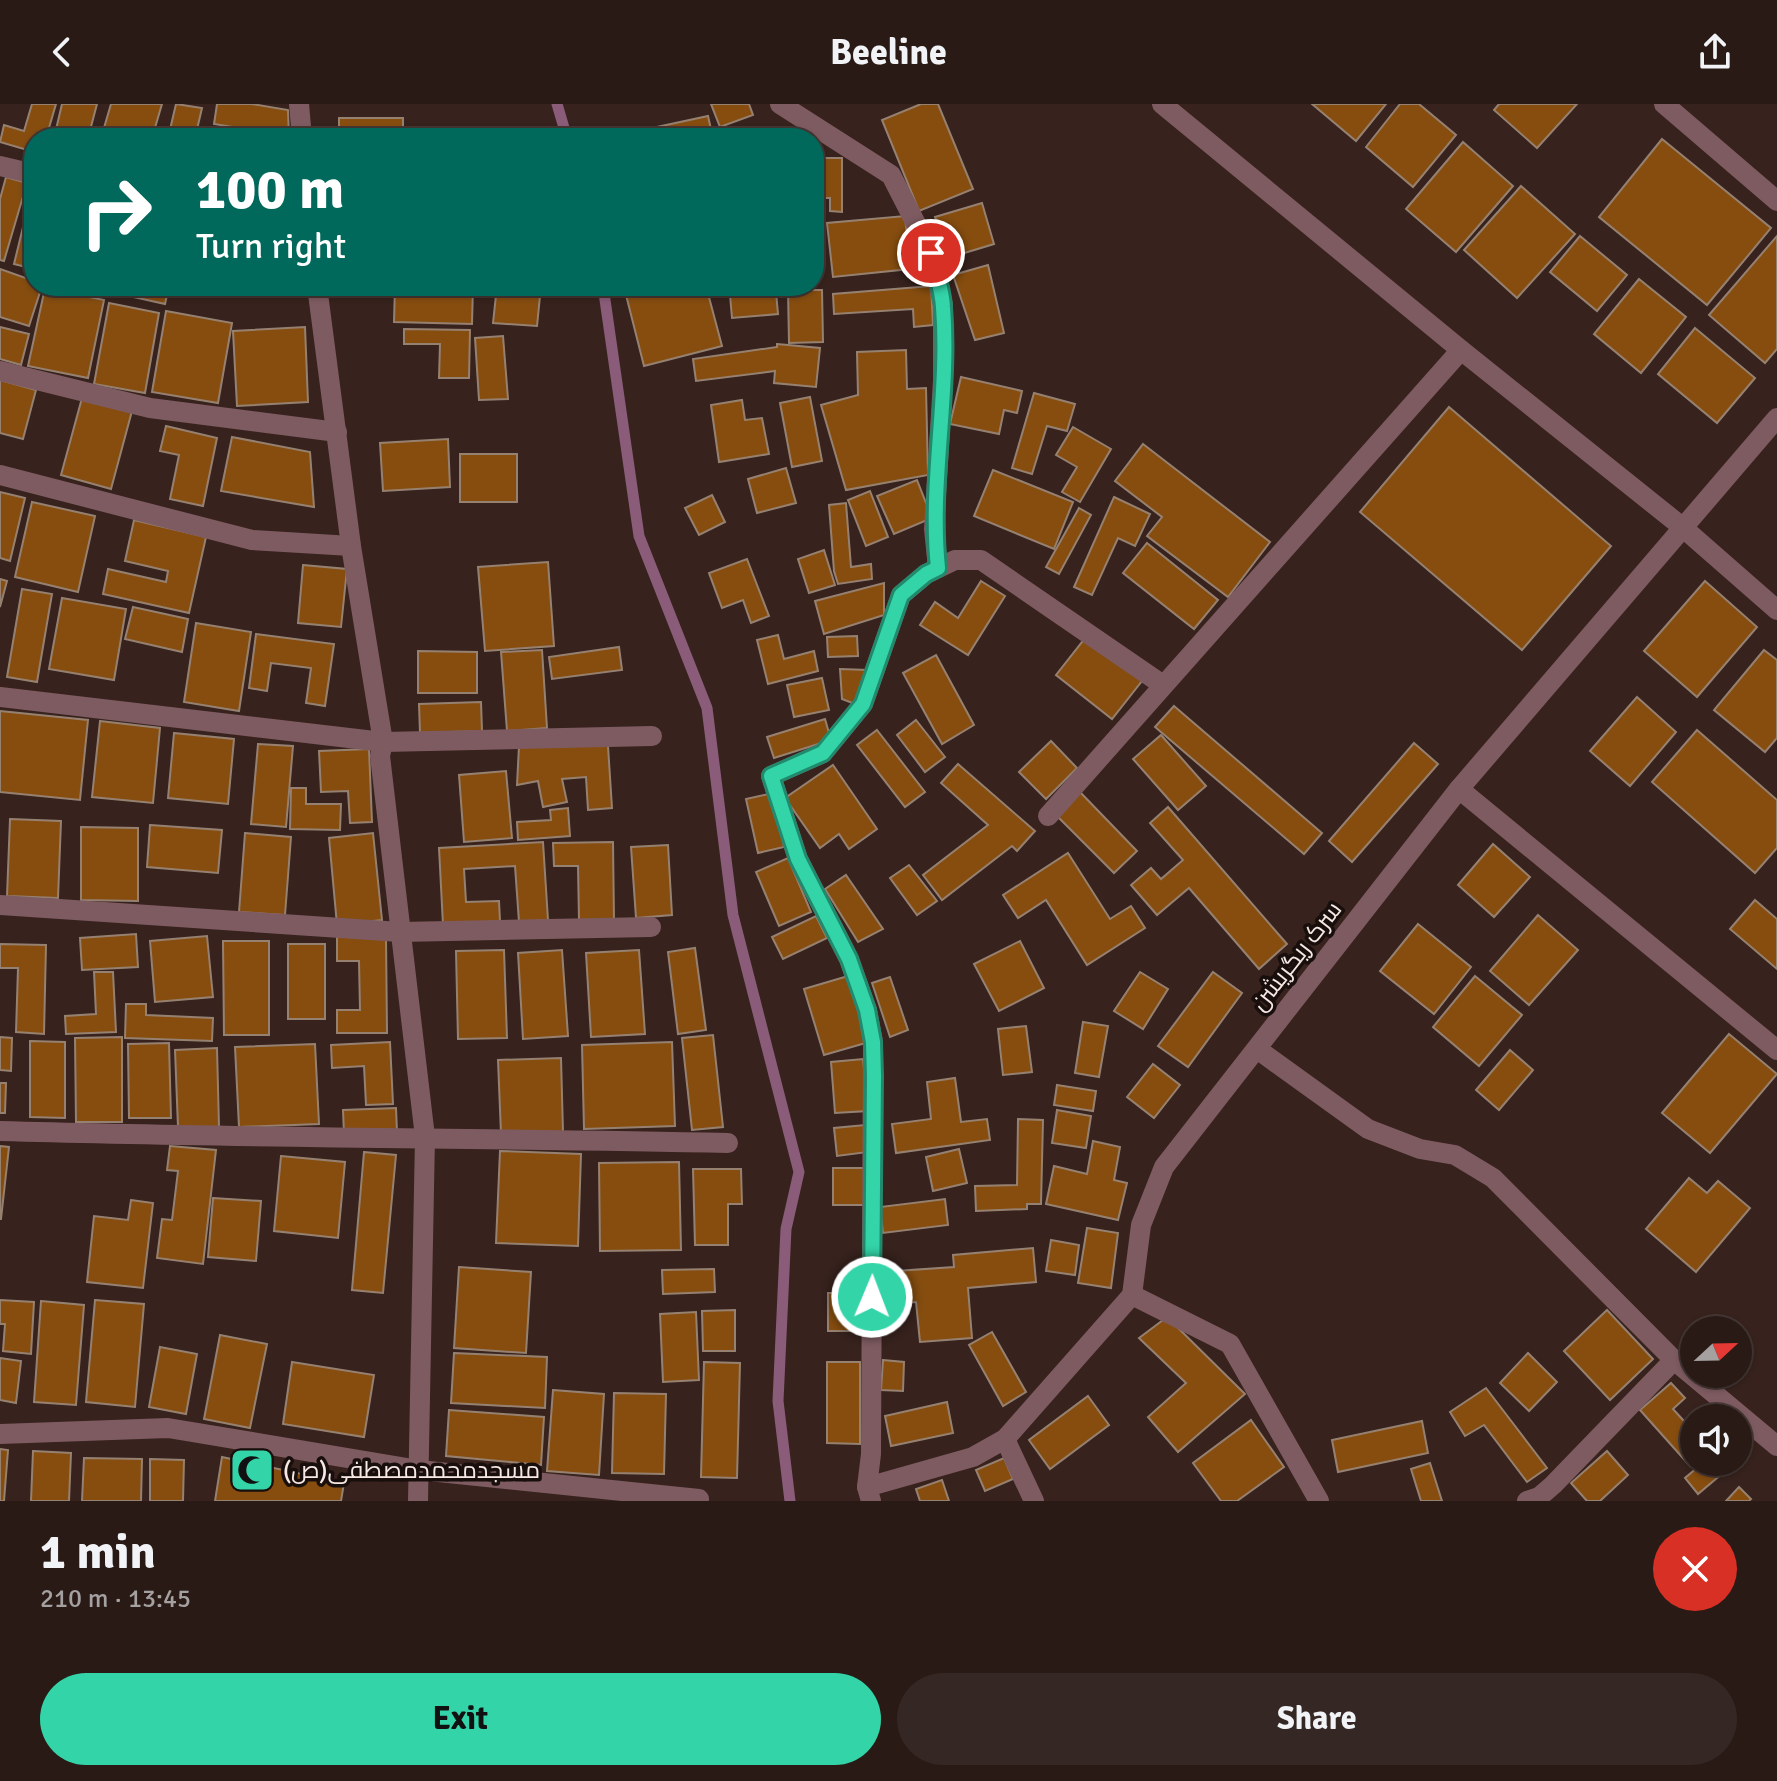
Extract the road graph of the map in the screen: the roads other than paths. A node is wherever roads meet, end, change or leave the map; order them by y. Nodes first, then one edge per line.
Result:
1 (299, 104) edge
2 (780, 104) edge
3 (1162, 104) edge
4 (1664, 104) edge
5 (301, 128) edge
6 (818, 128) edge
7 (824, 132) edge
8 (0, 166) edge
9 (24, 172) edge
10 (1777, 201) edge
11 (318, 296) edge
12 (1461, 350) junction
13 (0, 371) edge
14 (1777, 418) edge
15 (337, 432) junction
16 (0, 475) edge
17 (1681, 526) junction
18 (351, 546) junction
19 (938, 568) junction
20 (1777, 610) edge
21 (1163, 685) junction
22 (0, 697) edge
23 (652, 736) dead end
24 (383, 742) junction
25 (1459, 789) junction
26 (1048, 816) dead end
27 (0, 905) edge
28 (651, 927) dead end
29 (400, 932) junction
30 (1257, 1049) junction
31 (1777, 1050) edge
32 (0, 1131) edge
33 (425, 1137) junction
34 (728, 1143) dead end
35 (1132, 1295) junction
36 (1674, 1360) junction
37 (0, 1434) edge
38 (1005, 1439) junction
39 (1777, 1446) edge
40 (419, 1470) junction
41 (1559, 1493) edge
42 (869, 1494) edge
43 (699, 1499) edge
44 (418, 1501) edge
45 (1034, 1501) edge
46 (1319, 1501) edge
47 (1527, 1501) edge

1 - 5 street
2 - 6 street
3 - 12 street
4 - 10 street
7 - 19 street
8 - 9 street
11 - 15 street
12 - 17 street
12 - 21 street
13 - 15 street
14 - 17 street, سرک ریگریشن
15 - 18 street
16 - 18 street
17 - 20 street
17 - 25 street, سرک ریگریشن
18 - 24 street
19 - 21 street
19 - 42 street
21 - 26 street
22 - 24 street
23 - 24 street
24 - 29 street
25 - 30 street, سرک ریگریشن
25 - 31 street
27 - 29 street
28 - 29 street
29 - 33 street
30 - 35 street, سرک ریگریشن
30 - 36 street
32 - 33 street
33 - 34 street
33 - 40 street
35 - 38 street
35 - 46 street
36 - 39 street
36 - 41 street
37 - 40 street
38 - 42 street
38 - 45 street
40 - 43 street
40 - 44 street
41 - 47 street

